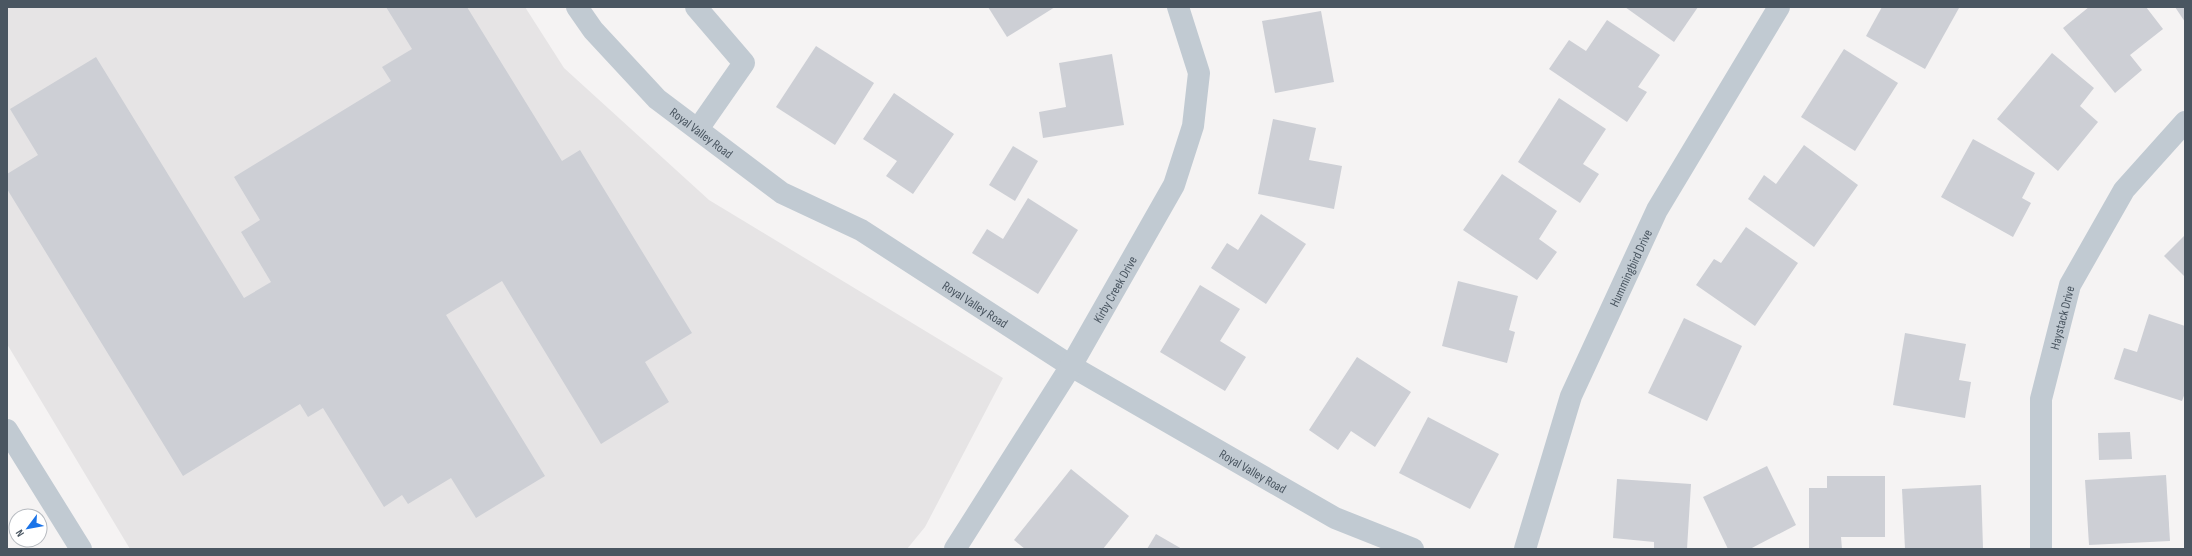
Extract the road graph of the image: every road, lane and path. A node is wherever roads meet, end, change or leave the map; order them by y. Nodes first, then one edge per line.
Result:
1 (577, 7) edge
2 (696, 7) edge
3 (1178, 7) edge
4 (1779, 7) edge
5 (2185, 122) edge
6 (698, 129) junction
7 (1071, 366) junction
8 (7, 430) edge
9 (81, 549) edge
10 (955, 549) edge
11 (1413, 549) edge
12 (1525, 549) edge
13 (2041, 549) edge

1 - 6 street, Royal Valley Road
2 - 6 street
3 - 7 street, Kirby Creek Drive
4 - 12 street, Hummingbird Drive
5 - 13 street, Haystack Drive
6 - 7 street, Royal Valley Road
7 - 10 street, Kirby Creek Drive
7 - 11 street, Royal Valley Road
8 - 9 street

